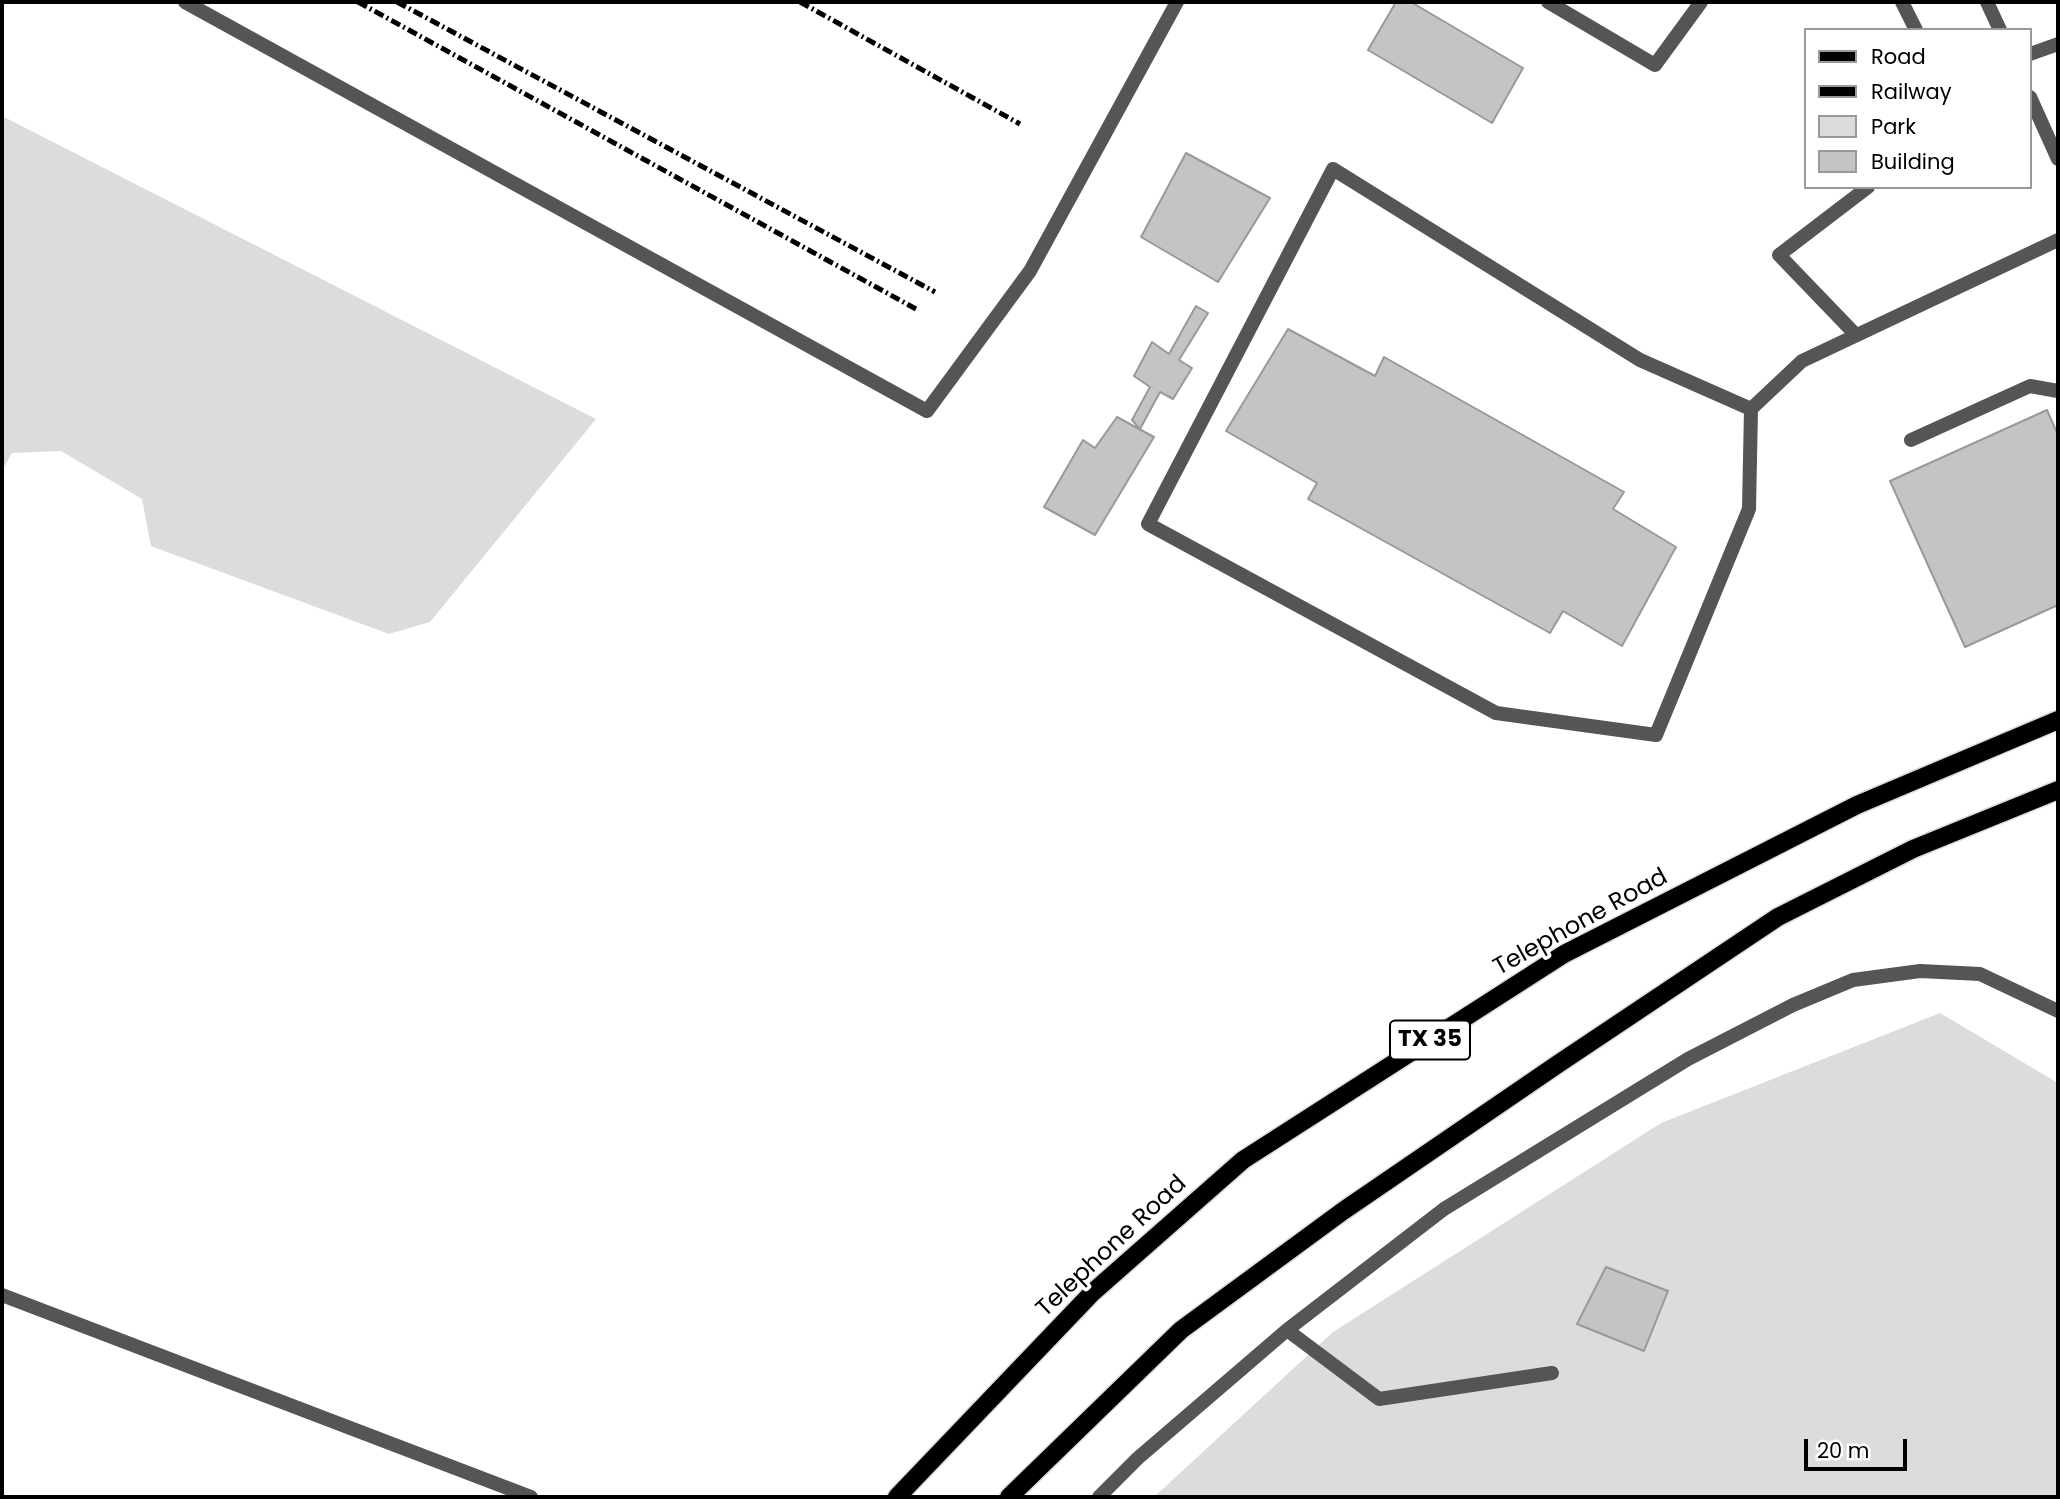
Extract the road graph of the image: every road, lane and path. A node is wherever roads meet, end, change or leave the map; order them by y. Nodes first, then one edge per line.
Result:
1 (185, 2) edge
2 (1177, 2) edge
3 (1548, 2) edge
4 (1701, 2) edge
5 (1902, 2) edge
6 (1987, 2) edge
7 (1915, 28) edge
8 (1999, 28) edge
9 (2058, 44) edge
10 (2032, 53) edge
11 (2032, 101) edge
12 (2058, 159) edge
13 (1865, 189) edge
14 (2058, 240) edge
15 (1856, 335) junction
16 (2058, 391) edge
17 (1751, 409) junction
18 (1912, 440) dead end
19 (2058, 720) edge
20 (2058, 790) edge
21 (2058, 1011) edge
22 (2, 1295) edge
23 (1287, 1330) junction
24 (1552, 1373) dead end
25 (531, 1497) edge
26 (897, 1497) edge
27 (1009, 1497) edge
28 (1099, 1497) edge

1 - 2 street
3 - 4 street
5 - 7 street
6 - 8 street
9 - 10 street
11 - 12 street
13 - 15 street
14 - 15 street
15 - 17 street
16 - 18 street
17 - 17 street
19 - 26 main road, Telephone Road / TX 35
20 - 27 main road
21 - 23 street
22 - 25 street
23 - 24 street
23 - 28 street

